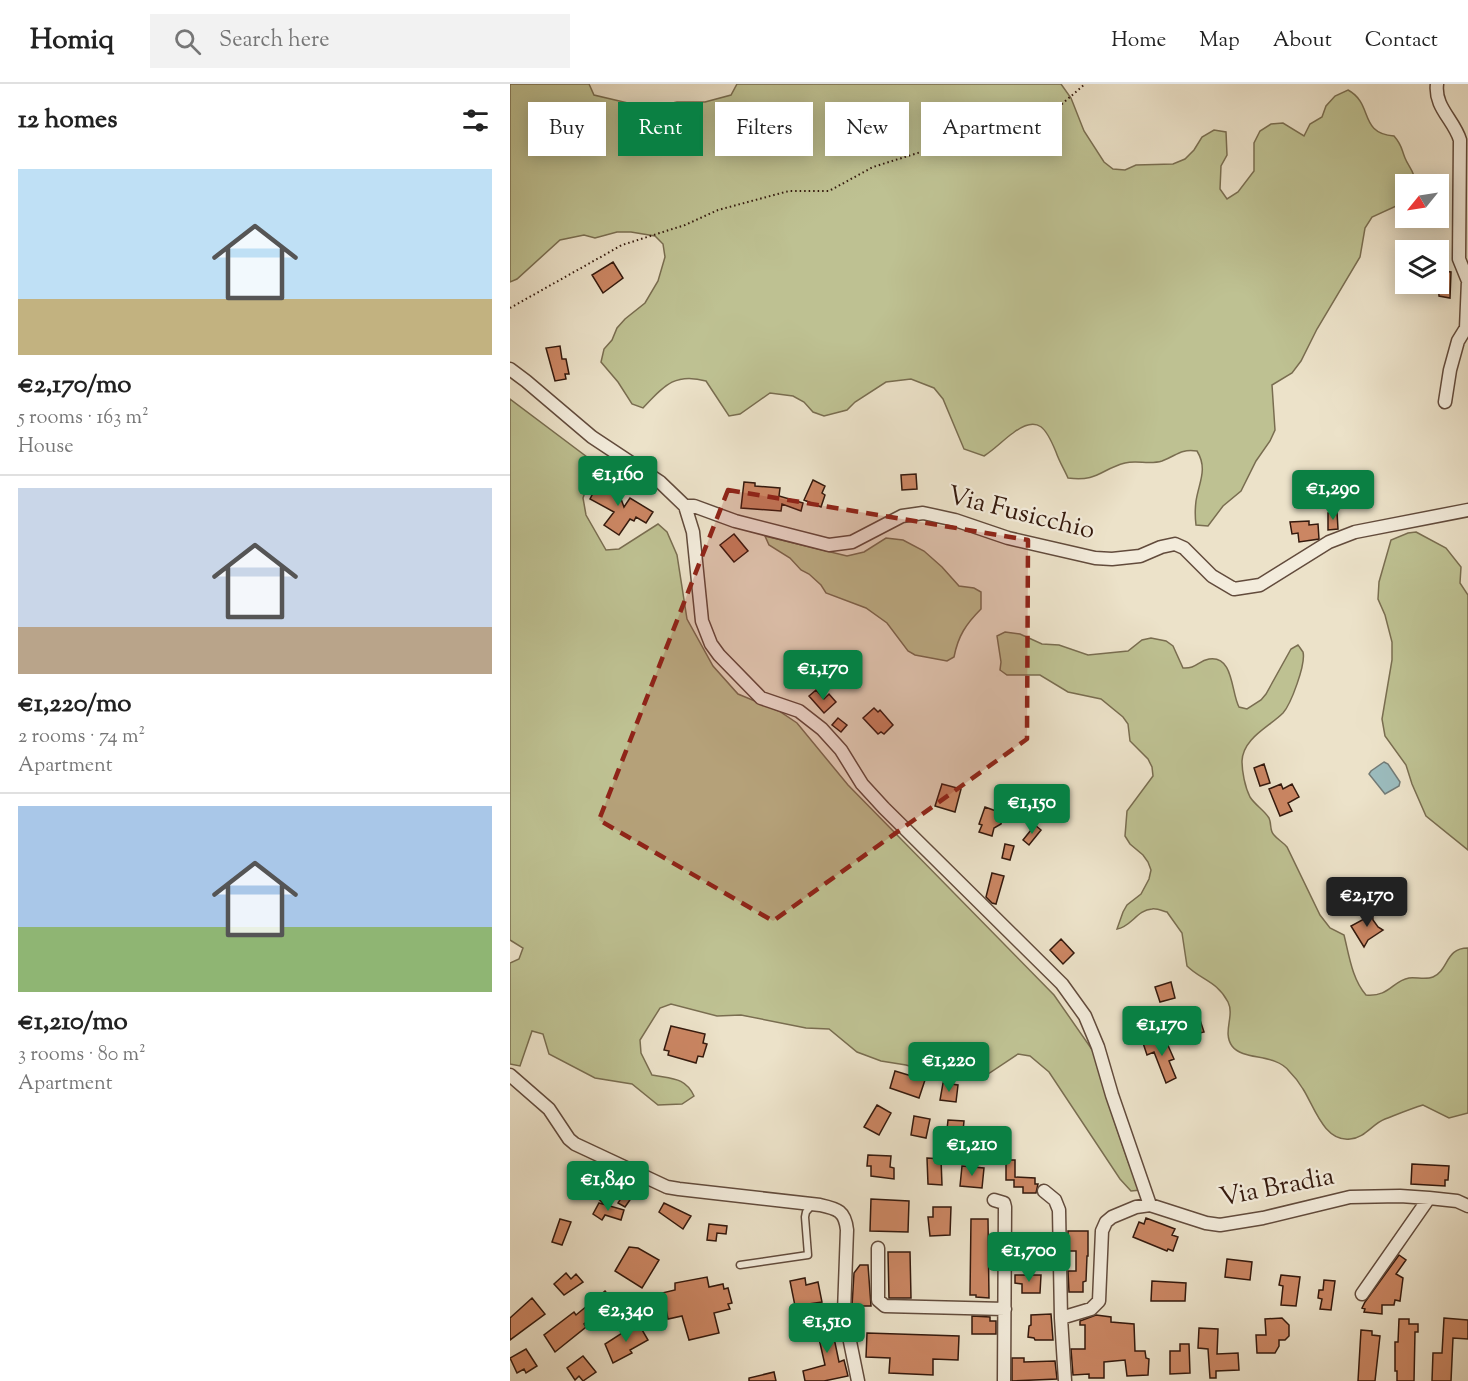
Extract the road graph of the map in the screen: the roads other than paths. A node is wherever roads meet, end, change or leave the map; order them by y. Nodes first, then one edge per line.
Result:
1 (1437, 84) edge
2 (510, 369) edge
3 (1445, 402) dead end
4 (685, 506) junction
5 (1468, 510) edge
6 (510, 1075) edge
7 (1044, 1191) dead end
8 (1429, 1198) junction
9 (994, 1200) dead end
10 (813, 1204) junction
11 (1150, 1205) junction
12 (1468, 1206) edge
13 (878, 1248) dead end
14 (740, 1265) dead end
15 (1362, 1294) dead end
16 (1005, 1309) junction
17 (1061, 1318) junction
18 (858, 1381) edge
19 (1004, 1381) edge
20 (1065, 1381) edge

1 - 3 street
2 - 4 street
4 - 5 street, Via Fusicchio
4 - 11 street
6 - 10 street
7 - 17 street
8 - 11 street, Via Bradia
8 - 12 street, Via Bradia
8 - 15 street
9 - 16 street
10 - 14 lane
10 - 18 street
11 - 17 street
13 - 16 street
16 - 19 street
17 - 20 street

